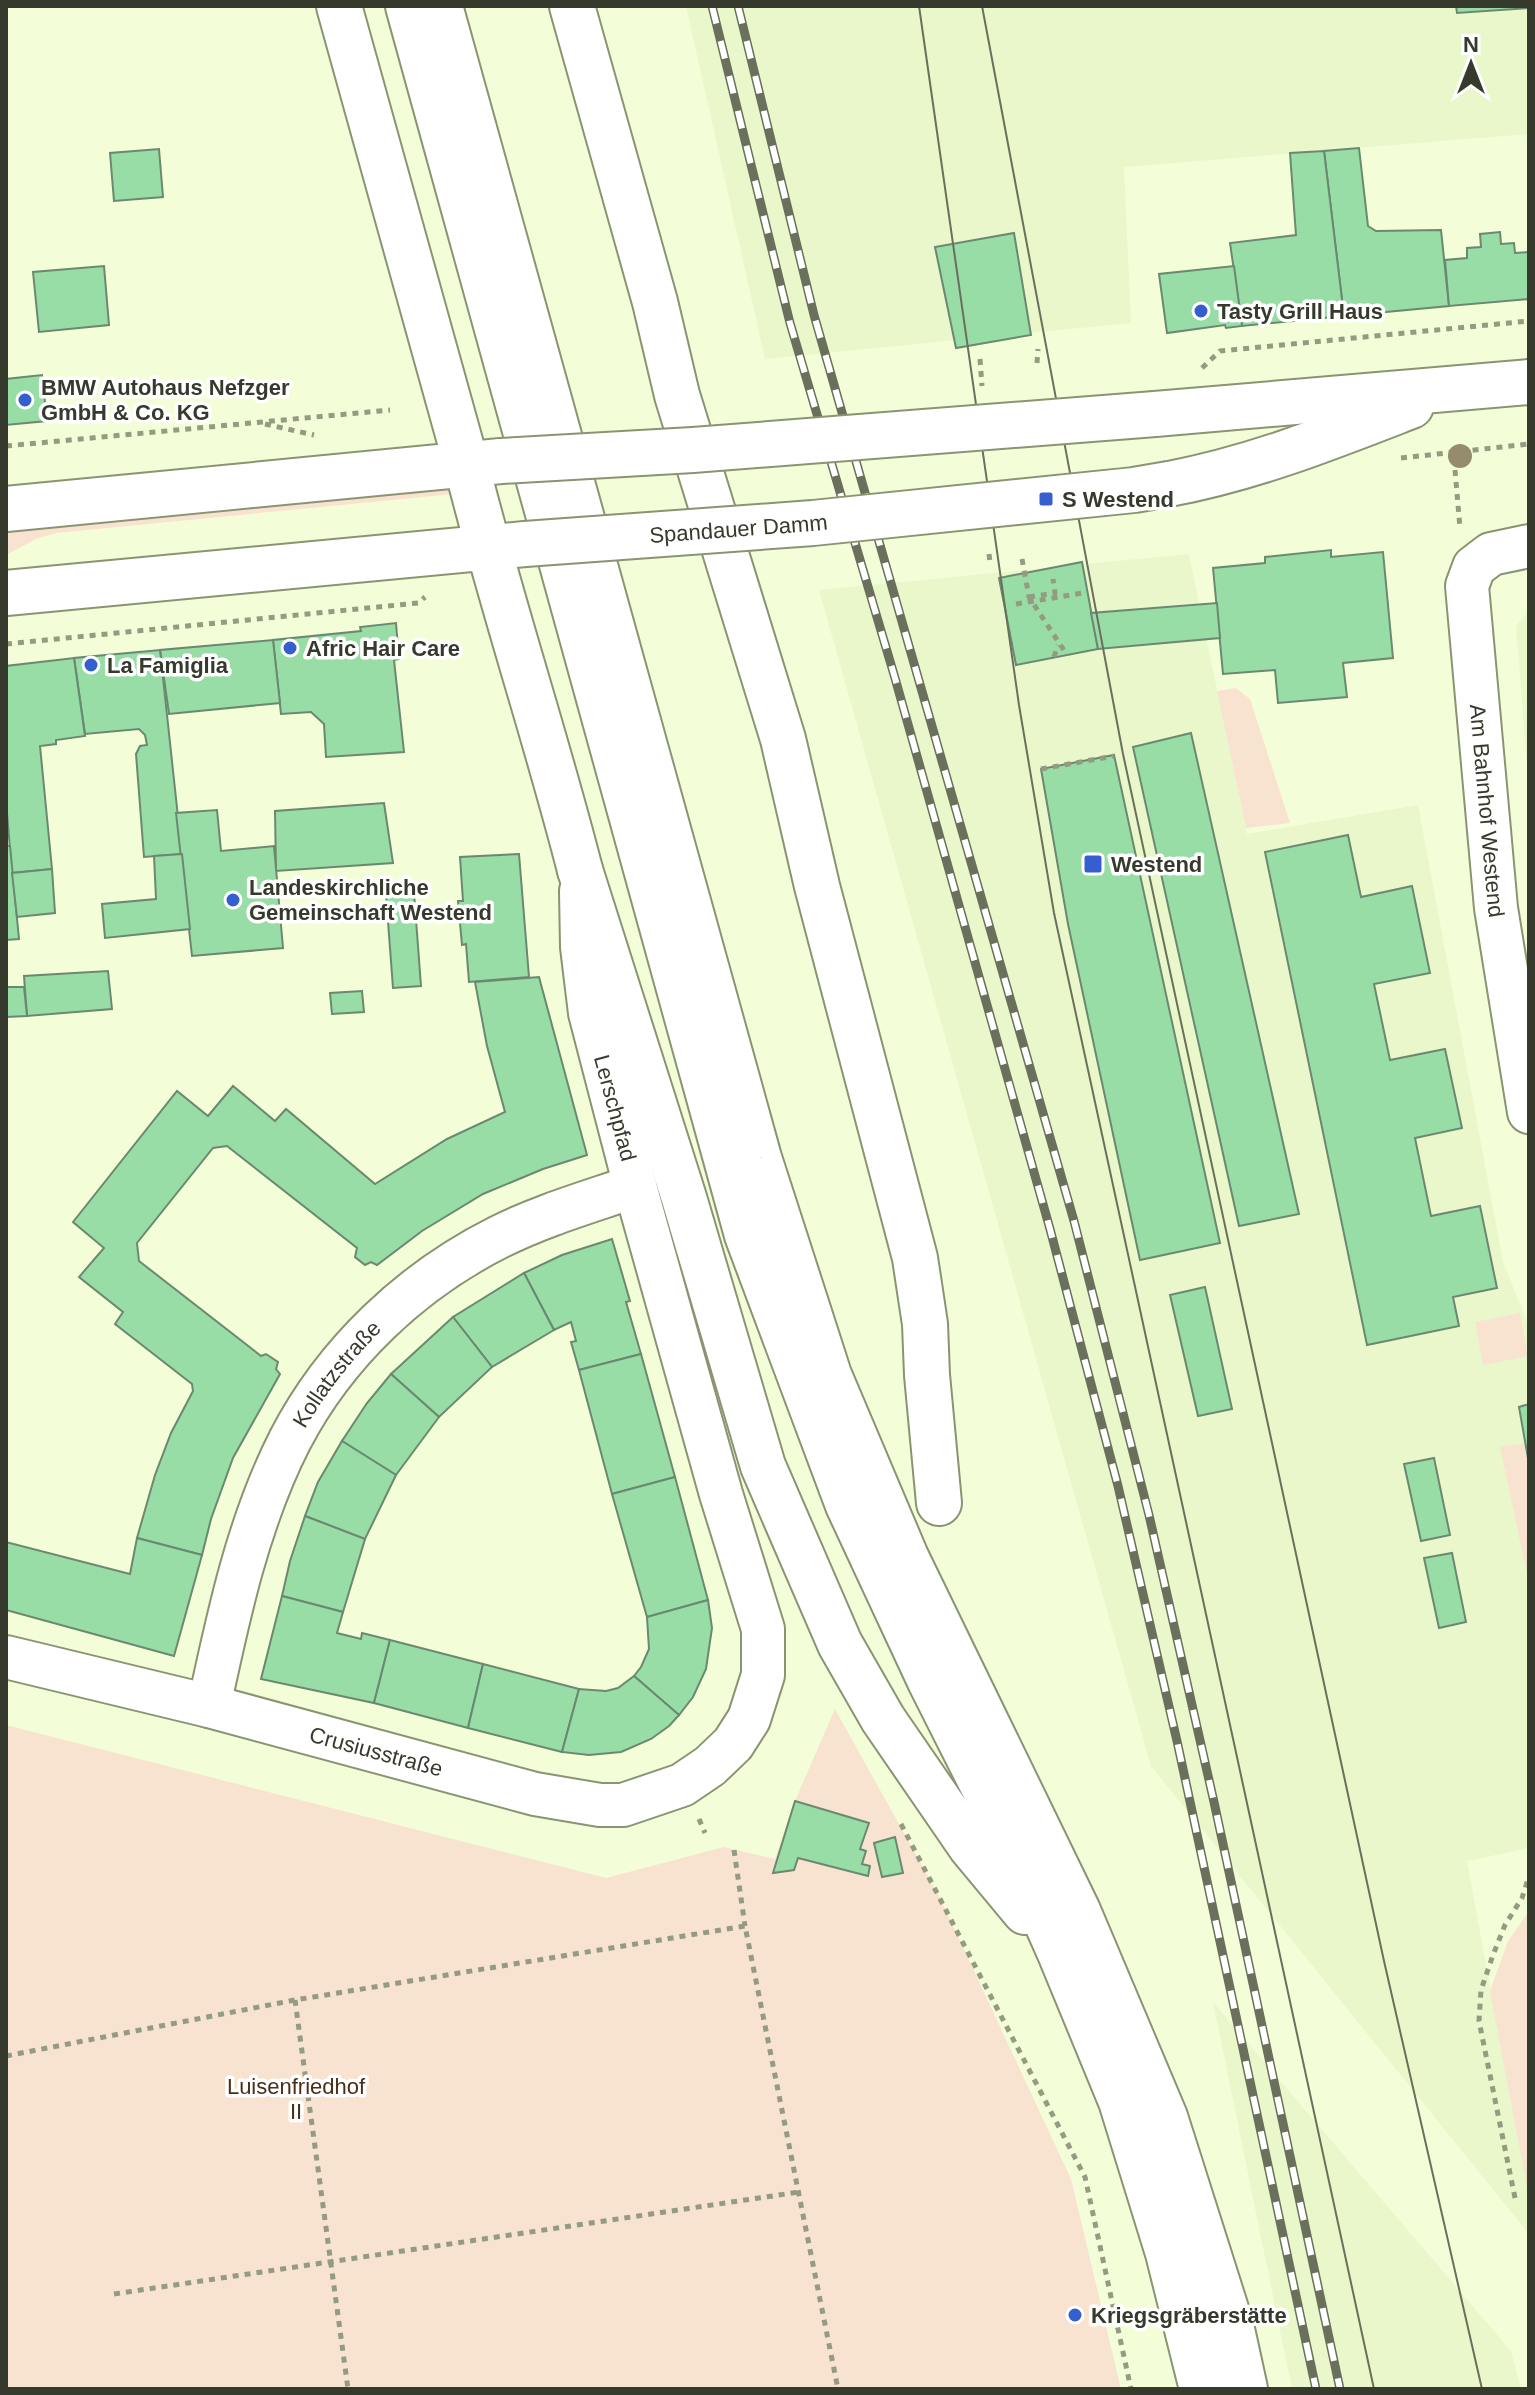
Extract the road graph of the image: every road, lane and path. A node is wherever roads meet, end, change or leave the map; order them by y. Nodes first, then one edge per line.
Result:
1 (339, 6) edge
2 (408, 6) edge
3 (440, 6) edge
4 (572, 6) edge
5 (1529, 321) edge
6 (1038, 349) dead end
7 (980, 359) dead end
8 (1037, 363) dead end
9 (981, 372) dead end
10 (1529, 382) edge
11 (1454, 389) junction
12 (390, 410) dead end
13 (1155, 414) junction
14 (6, 446) edge
15 (693, 450) junction
16 (484, 462) junction
17 (1455, 470) dead end
18 (6, 509) edge
19 (718, 531) junction
20 (1461, 537) dead end
21 (506, 545) junction
22 (1529, 546) edge
23 (989, 554) dead end
24 (1022, 559) dead end
25 (990, 562) dead end
26 (6, 593) edge
27 (1083, 593) dead end
28 (1029, 597) junction
29 (1056, 597) junction
30 (418, 603) dead end
31 (1016, 604) dead end
32 (6, 644) edge
33 (1058, 644) junction
34 (1067, 655) dead end
35 (1054, 657) dead end
36 (1114, 756) dead end
37 (1041, 769) dead end
38 (580, 870) junction
39 (1529, 1112) edge
40 (635, 1186) junction
41 (939, 1503) dead end
42 (6, 1657) edge
43 (209, 1706) junction
44 (733, 1744) joint
45 (894, 1811) dead end
46 (734, 1850) dead end
47 (1529, 1876) edge
48 (745, 1926) junction
49 (1060, 1953) junction
50 (295, 2000) junction
51 (6, 2056) edge
52 (799, 2192) junction
53 (1515, 2198) dead end
54 (330, 2262) junction
55 (114, 2294) dead end
56 (348, 2389) edge
57 (838, 2389) edge
58 (1131, 2389) edge
59 (1202, 2389) edge
60 (1245, 2389) edge

1 - 16 main road, Lerschpfad
2 - 49 main road
3 - 60 main road
4 - 15 main road
5 - 13 path
6 - 8 path
7 - 9 path
10 - 11 main road, Spandauer Damm
11 - 13 main road, Spandauer Damm
11 - 19 main road, Spandauer Damm, bridge
12 - 14 path
13 - 15 main road, Spandauer Damm, bridge
15 - 16 main road, Spandauer Damm, bridge
15 - 19 main road
16 - 18 main road, Spandauer Damm
16 - 21 main road, Lerschpfad
17 - 20 path
19 - 21 main road, Spandauer Damm, bridge
19 - 41 main road
21 - 26 main road, Spandauer Damm
21 - 38 main road, Lerschpfad
22 - 39 street, Am Bahnhof Westend
23 - 25 path
24 - 28 path
27 - 29 path
28 - 29 path
28 - 33 path
29 - 31 path
30 - 32 path
33 - 34 path
33 - 35 path
36 - 37 path
38 - 40 street, Lerschpfad
38 - 49 main road
40 - 43 street, Kollatzstraße
40 - 44 street, Lerschpfad
42 - 43 street, Crusiusstraße
43 - 44 street, Crusiusstraße
45 - 58 path
46 - 48 path
47 - 53 path
48 - 50 path
48 - 52 path
49 - 59 main road
50 - 51 path
50 - 54 path
52 - 54 path
52 - 57 path
54 - 55 path
54 - 56 path

